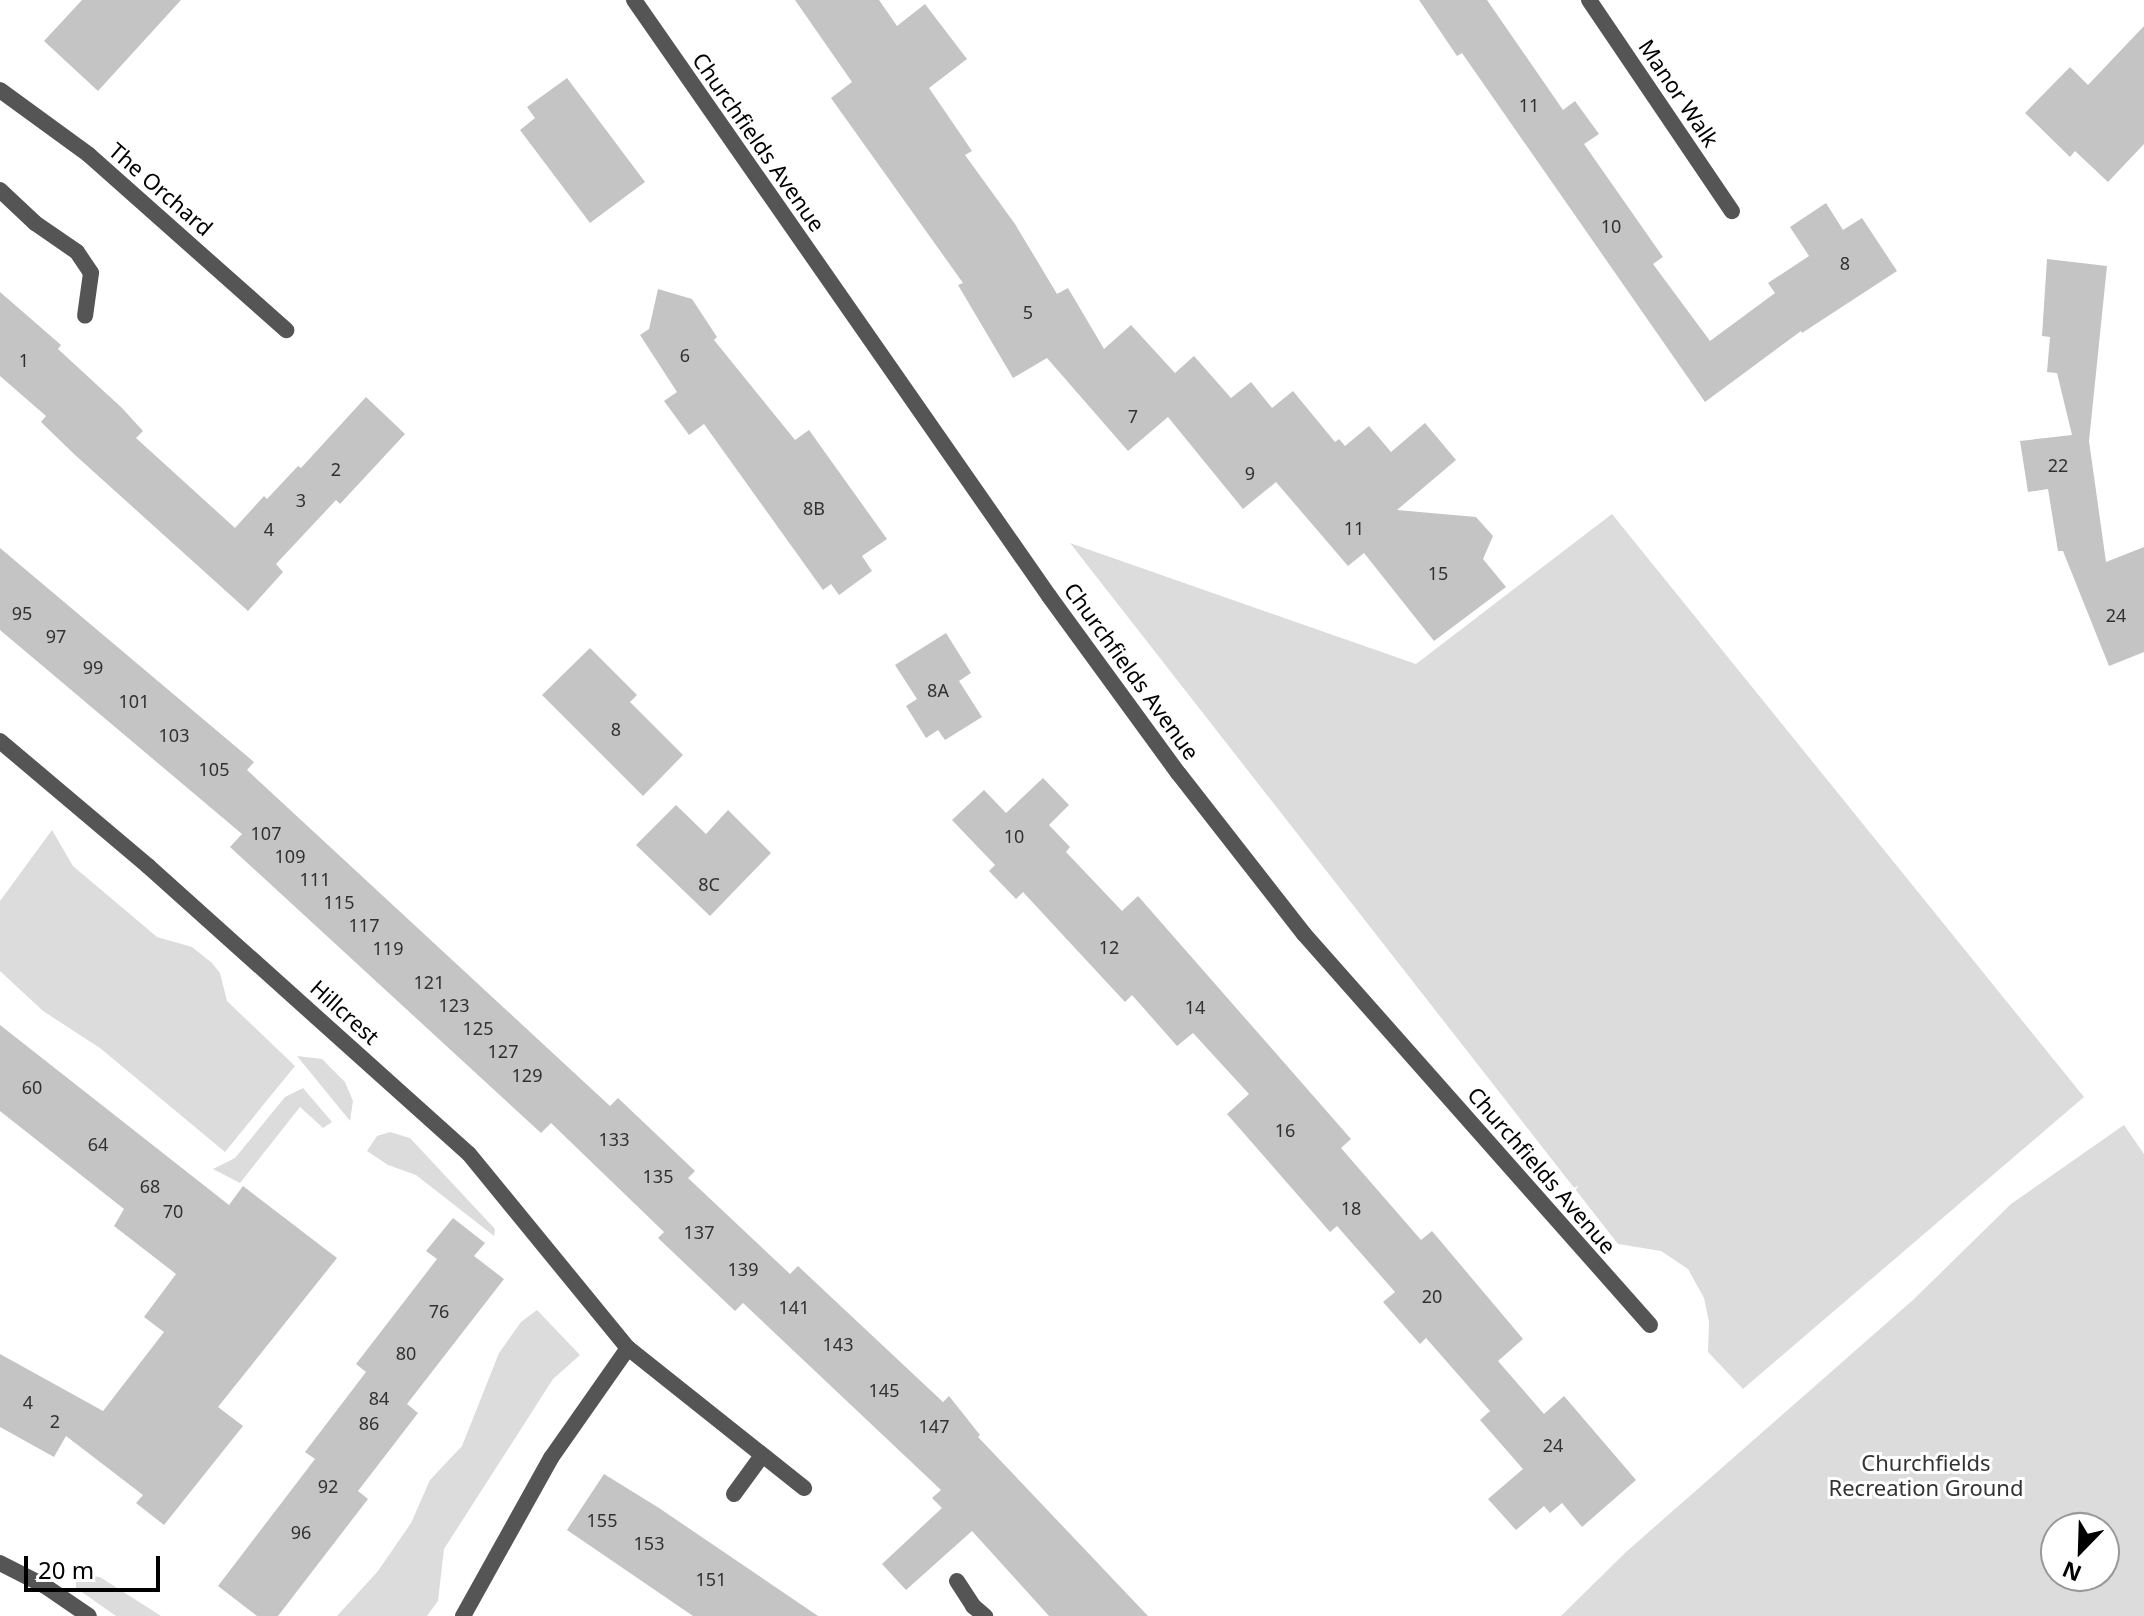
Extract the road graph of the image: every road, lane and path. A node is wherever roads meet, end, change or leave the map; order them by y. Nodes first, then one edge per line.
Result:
1 (634, 0) edge
2 (1589, 0) edge
3 (0, 90) edge
4 (0, 190) edge
5 (1732, 211) dead end
6 (85, 316) dead end
7 (286, 330) dead end
8 (0, 741) edge
9 (1650, 1325) dead end
10 (628, 1348) junction
11 (761, 1457) junction
12 (804, 1488) dead end
13 (734, 1494) dead end
14 (0, 1563) edge
15 (957, 1581) dead end
16 (89, 1616) edge
17 (463, 1616) edge
18 (985, 1616) edge

1 - 9 street, Churchfields Avenue
2 - 5 street, Manor Walk
3 - 7 street, The Orchard
4 - 6 street
8 - 10 street, Hillcrest
10 - 11 street, Hillcrest
10 - 17 street
11 - 12 street, Hillcrest
11 - 13 street
14 - 16 street
15 - 18 street

